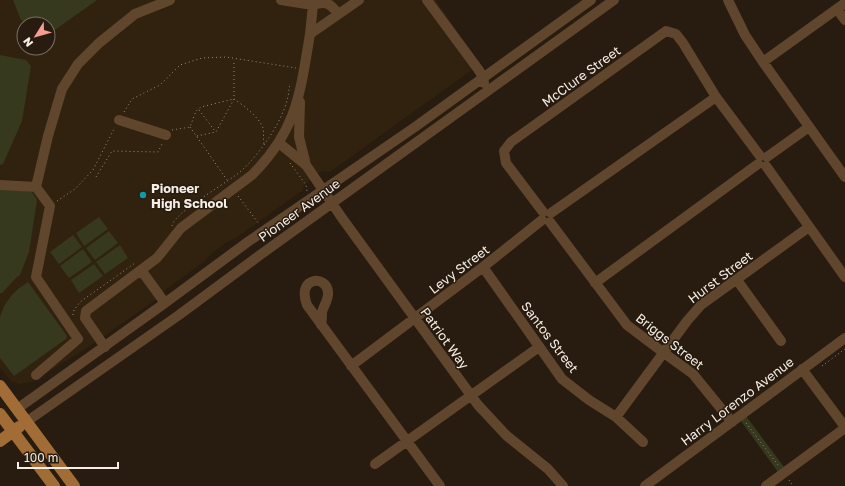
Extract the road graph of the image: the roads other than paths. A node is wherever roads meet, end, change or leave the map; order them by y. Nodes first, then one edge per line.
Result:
1 (170, 0) edge
2 (281, 0) edge
3 (359, 0) edge
4 (427, 0) edge
5 (591, 0) edge
6 (614, 0) edge
7 (728, 0) edge
8 (313, 5) junction
9 (841, 6) edge
10 (338, 14) junction
11 (845, 20) edge
12 (310, 34) junction
13 (763, 62) junction
14 (483, 78) junction
15 (300, 92) junction
16 (716, 96) junction
17 (452, 117) junction
18 (119, 120) road end
19 (809, 127) junction
20 (166, 135) road end
21 (279, 143) junction
22 (763, 161) junction
23 (306, 165) junction
24 (845, 177) edge
25 (0, 185) edge
26 (36, 187) junction
27 (323, 190) junction
28 (332, 203) junction
29 (547, 217) junction
30 (809, 226) junction
31 (483, 267) junction
32 (141, 270) junction
33 (845, 277) edge
34 (737, 280) junction
35 (595, 283) junction
36 (165, 303) junction
37 (415, 318) junction
38 (321, 325) dead end
39 (845, 338) edge
40 (781, 341) dead end
41 (104, 347) junction
42 (539, 347) junction
43 (664, 354) junction
44 (351, 366) junction
45 (802, 369) junction
46 (36, 375) dead end
47 (0, 386) edge
48 (471, 396) junction
49 (17, 409) junction
50 (1, 418) edge
51 (616, 418) junction
52 (26, 422) junction
53 (732, 422) junction
54 (845, 427) edge
55 (13, 432) junction
56 (0, 441) edge
57 (406, 441) junction
58 (643, 442) dead end
59 (375, 464) dead end
60 (54, 486) edge
61 (74, 486) edge
62 (440, 486) edge
63 (563, 486) edge
64 (645, 486) edge
65 (766, 486) edge

1 - 26 street
2 - 8 street
3 - 10 street
4 - 14 street
5 - 14 street, Pioneer Avenue
6 - 17 street, Pioneer Avenue
7 - 13 street
8 - 10 street
8 - 12 street
9 - 11 street
9 - 13 street
10 - 12 street
12 - 15 street
13 - 19 street
14 - 17 street
14 - 27 street, Pioneer Avenue
15 - 21 street
15 - 23 street
16 - 22 street
16 - 29 street, Levy Street
16 - 29 street, McClure Street
17 - 28 street, Pioneer Avenue
18 - 20 street
19 - 22 street
19 - 24 street
21 - 23 street
21 - 32 street
22 - 30 street
22 - 35 street
23 - 27 street, Patriot Way
25 - 26 street
26 - 46 street
27 - 28 street, Patriot Way
27 - 36 street, Pioneer Avenue
28 - 37 street, Patriot Way
28 - 52 street, Pioneer Avenue
29 - 31 street, Levy Street
29 - 35 street, Briggs Street
30 - 33 street
30 - 34 street, Hurst Street
31 - 37 street, Levy Street
31 - 42 street, Santos Street
32 - 36 street
32 - 41 street
34 - 40 street
34 - 43 street, Hurst Street
35 - 43 street, Briggs Street
36 - 41 street, Pioneer Avenue
37 - 44 street, Levy Street
37 - 48 street, Patriot Way
38 - 44 street
39 - 45 street, Harry Lorenzo Avenue
41 - 49 street, Pioneer Avenue
42 - 48 street
42 - 51 street, Santos Street
43 - 51 street, Hurst Street
43 - 53 street, Briggs Street
44 - 57 street
45 - 53 street, Harry Lorenzo Avenue
45 - 54 street
47 - 49 main road
48 - 57 street
48 - 63 street, Patriot Way
49 - 50 main road, Pioneer Avenue
49 - 52 main road
50 - 55 main road
51 - 58 street, Santos Street
52 - 55 main road, Pioneer Avenue
52 - 61 main road
53 - 64 street, Harry Lorenzo Avenue
54 - 65 street
55 - 56 main road, Pioneer Avenue
55 - 60 main road
57 - 59 street
57 - 62 street

